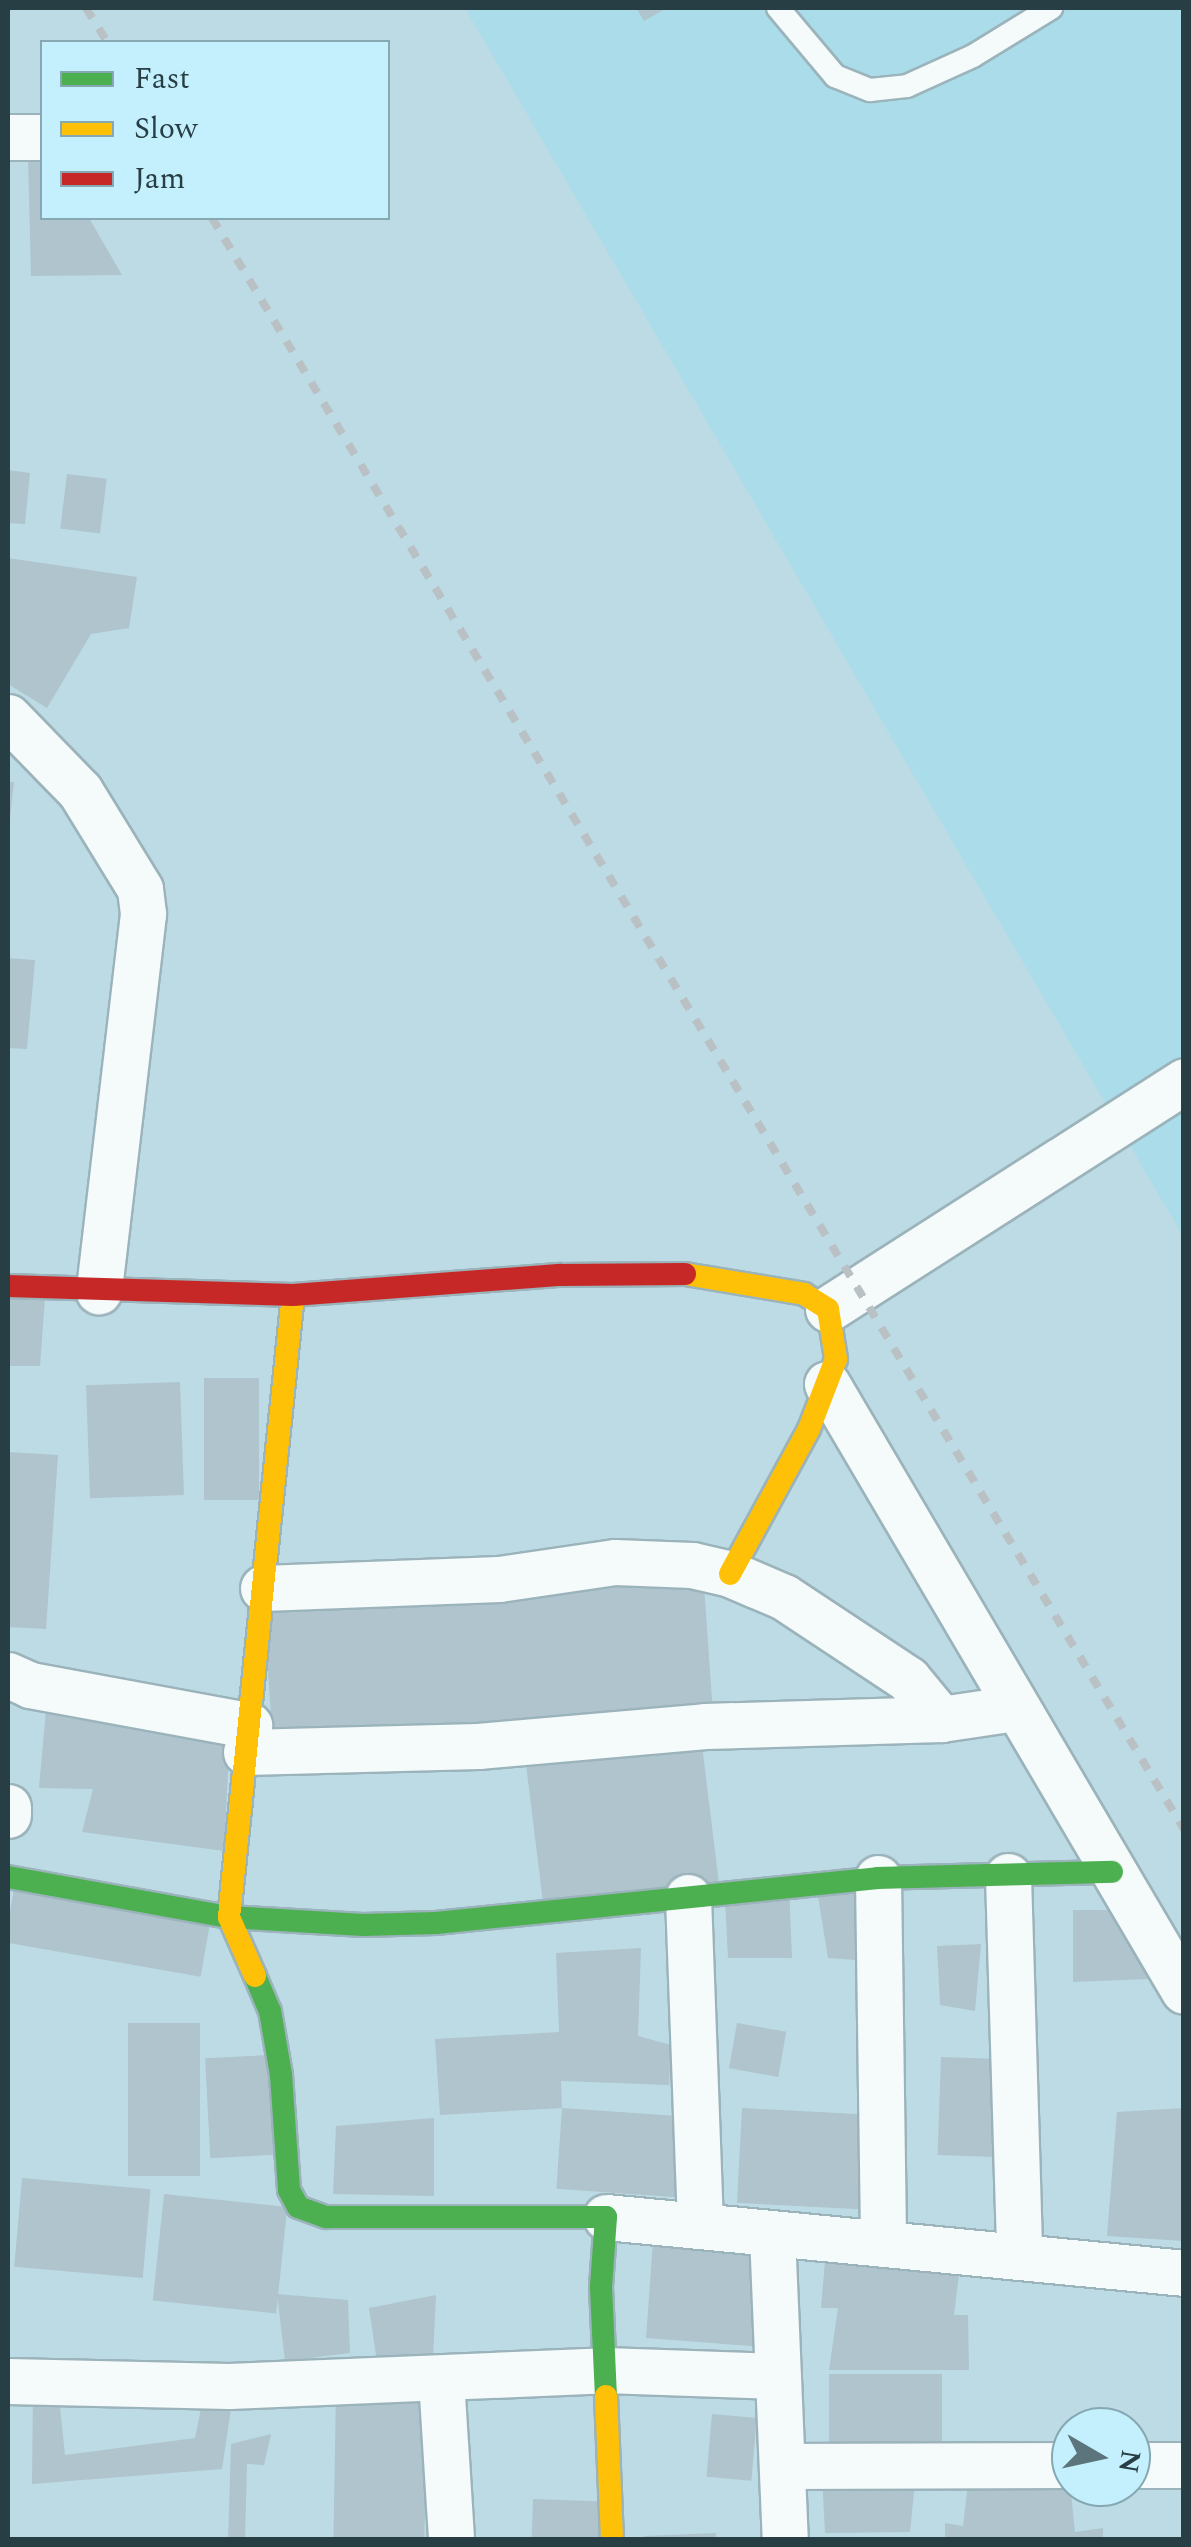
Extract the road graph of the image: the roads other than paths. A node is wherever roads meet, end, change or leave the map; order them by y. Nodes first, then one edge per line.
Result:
1 (778, 8) edge
2 (1051, 8) edge
3 (40, 137) edge
4 (8, 138) edge
5 (8, 718) edge
6 (1184, 1082) edge
7 (8, 1286) edge
8 (99, 1290) junction
9 (293, 1295) junction
10 (828, 1309) junction
11 (827, 1384) junction
12 (730, 1574) junction
13 (263, 1588) junction
14 (8, 1675) edge
15 (1015, 1708) junction
16 (941, 1719) junction
17 (248, 1739) junction
18 (8, 1807) edge
19 (8, 1815) edge
20 (1112, 1872) junction
21 (1008, 1876) junction
22 (8, 1877) edge
23 (878, 1878) junction
24 (688, 1897) junction
25 (229, 1917) junction
26 (1184, 1991) edge
27 (606, 2218) junction
28 (700, 2226) junction
29 (772, 2234) junction
30 (883, 2244) junction
31 (1019, 2256) junction
32 (1184, 2273) edge
33 (605, 2370) junction
34 (778, 2376) junction
35 (442, 2378) junction
36 (8, 2380) edge
37 (1151, 2465) edge
38 (1184, 2465) edge
39 (782, 2466) junction
40 (1051, 2466) edge
41 (451, 2540) edge
42 (612, 2540) edge
43 (785, 2540) edge

1 - 2 lane
3 - 4 street
5 - 8 street
6 - 10 street
7 - 8 street
8 - 9 street
9 - 10 street
9 - 13 street
10 - 11 street
11 - 12 street
11 - 15 street
12 - 13 street
12 - 16 street
13 - 17 street
14 - 17 street
15 - 16 street
15 - 20 street
16 - 17 street
17 - 25 street
18 - 19 street
20 - 21 street
20 - 26 street
21 - 23 street
21 - 31 street
22 - 25 street
23 - 24 street
23 - 30 street
24 - 25 street
24 - 28 street
25 - 27 street
27 - 28 street
27 - 33 street
28 - 29 street
29 - 30 street
29 - 34 street
30 - 31 street
31 - 32 street
33 - 34 street
33 - 35 street
33 - 42 street
34 - 39 street
35 - 36 street
35 - 41 street
37 - 38 street
39 - 40 street
39 - 43 street

